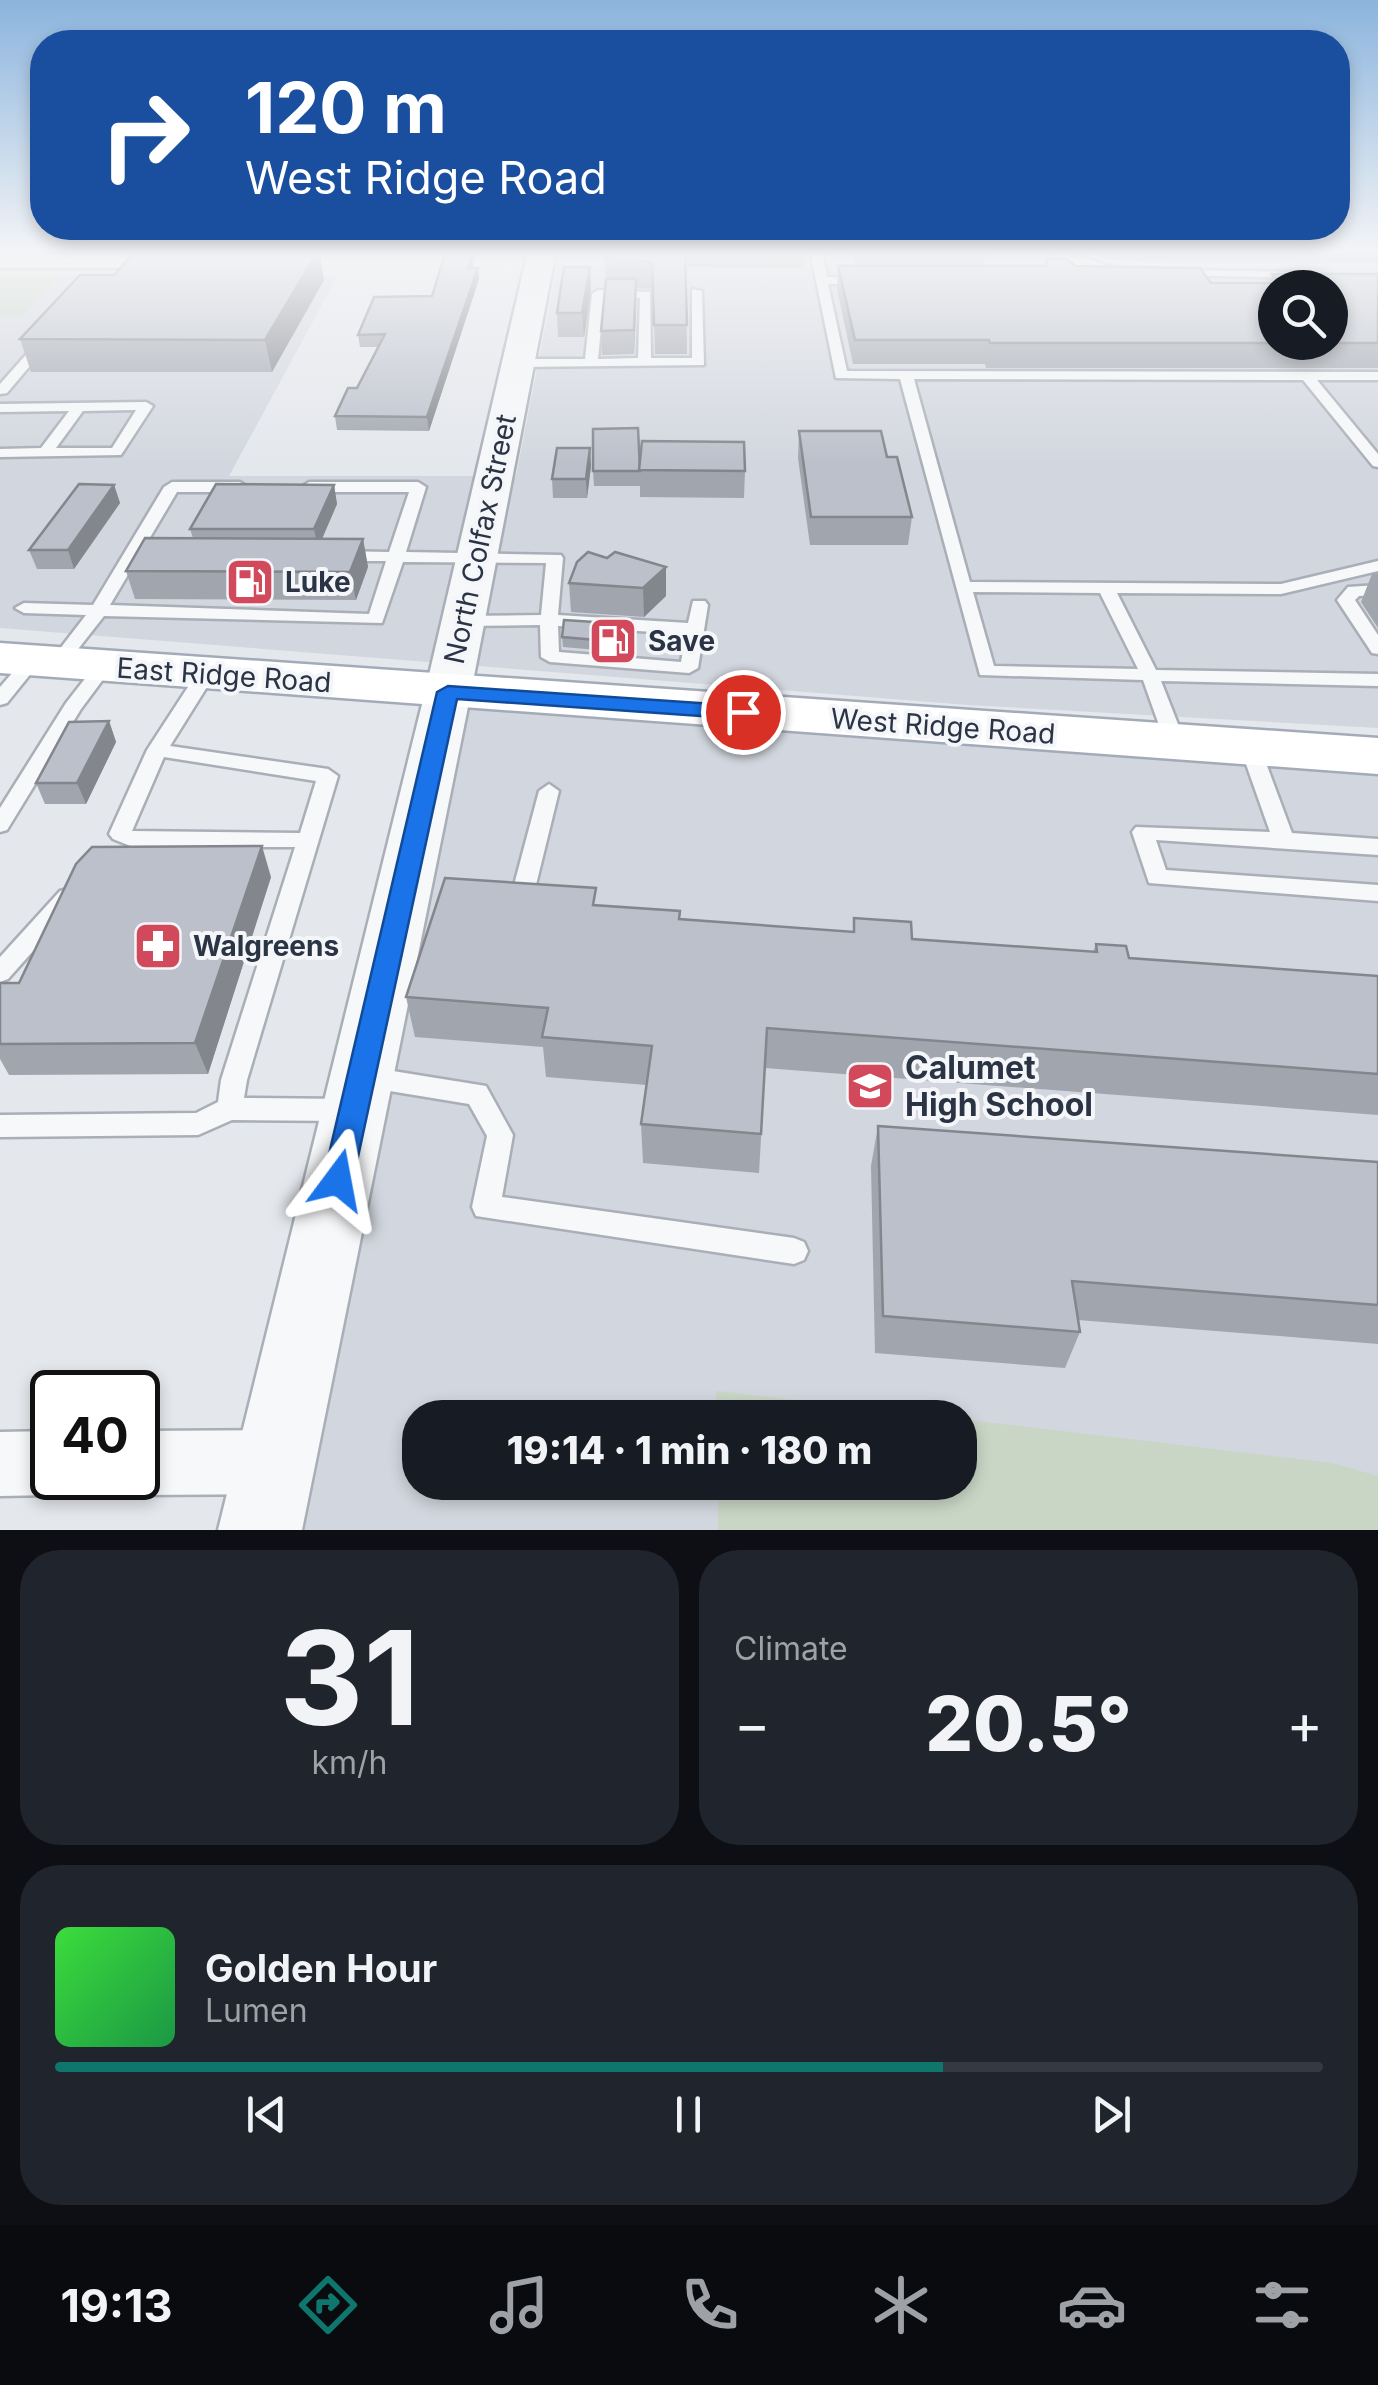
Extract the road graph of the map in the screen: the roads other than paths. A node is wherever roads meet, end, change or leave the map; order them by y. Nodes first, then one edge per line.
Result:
1 (526, 322) edge
2 (595, 322) edge
3 (645, 322) edge
4 (697, 322) edge
5 (830, 322) edge
6 (52, 333) edge
7 (591, 362) junction
8 (644, 362) junction
9 (517, 363) junction
10 (906, 375) junction
11 (1307, 376) junction
12 (1378, 376) edge
13 (2, 390) edge
14 (78, 407) junction
15 (5, 408) edge
16 (0, 420) edge
17 (45, 453) junction
18 (0, 454) edge
19 (1378, 463) edge
20 (266, 488) edge
21 (285, 488) edge
22 (131, 556) junction
23 (150, 556) edge
24 (320, 556) edge
25 (396, 556) junction
26 (475, 557) junction
27 (1378, 566) edge
28 (964, 587) junction
29 (1106, 588) junction
30 (1378, 590) edge
31 (698, 605) dead end
32 (24, 608) dead end
33 (97, 613) junction
34 (462, 620) junction
35 (550, 620) junction
36 (696, 629) junction
37 (631, 643) junction
38 (1378, 649) edge
39 (583, 654) junction
40 (49, 662) edge
41 (206, 674) junction
42 (1150, 675) junction
43 (1378, 680) edge
44 (678, 688) junction
45 (448, 692) junction
46 (0, 699) edge
47 (1175, 742) junction
48 (1250, 747) junction
49 (158, 750) junction
50 (1378, 756) edge
51 (549, 791) dead end
52 (0, 825) edge
53 (308, 840) junction
54 (1284, 840) junction
55 (1378, 847) edge
56 (87, 877) edge
57 (488, 893) edge
58 (1378, 893) edge
59 (0, 974) edge
60 (358, 1093) junction
61 (230, 1109) junction
62 (0, 1126) edge
63 (794, 1251) dead end
64 (275, 1462) junction
65 (160, 1463) edge
66 (0, 1464) edge
67 (30, 1464) edge
68 (260, 1530) edge

1 - 9 street, North Colfax Street
2 - 7 lane
3 - 8 lane
4 - 8 lane
5 - 10 lane
6 - 13 lane
7 - 8 lane
7 - 9 lane
9 - 26 street, North Colfax Street
10 - 11 lane
10 - 28 lane
11 - 12 lane
11 - 19 lane
14 - 15 lane
14 - 17 lane
14 - 17 lane
15 - 16 lane
17 - 18 lane
20 - 22 lane
21 - 25 lane
22 - 23 lane
22 - 33 lane
24 - 25 lane
25 - 26 lane
25 - 33 lane
26 - 34 street, North Colfax Street
26 - 35 lane
27 - 29 lane
28 - 29 lane
28 - 42 lane
29 - 42 lane
30 - 38 lane
31 - 36 lane
32 - 33 lane
33 - 40 lane
34 - 35 lane
34 - 45 street, North Colfax Street
35 - 39 lane
35 - 39 lane
36 - 37 lane
36 - 44 lane
37 - 39 lane
37 - 39 lane
37 - 44 lane
39 - 44 main road, West Ridge Road
39 - 45 main road, West Ridge Road
40 - 41 main road, East Ridge Road
40 - 46 lane
40 - 52 lane
41 - 45 main road, East Ridge Road
41 - 49 lane
42 - 43 lane
42 - 47 lane
44 - 47 main road, West Ridge Road
45 - 60 street, North Colfax Street
47 - 48 main road, West Ridge Road
48 - 50 main road, West Ridge Road
48 - 54 lane
49 - 53 lane
49 - 53 lane
51 - 57 lane
53 - 61 lane
54 - 55 lane
54 - 58 lane
56 - 59 lane
60 - 61 lane
60 - 63 lane
60 - 64 street, North Colfax Street
61 - 62 lane
64 - 65 street
64 - 68 street, North Colfax Street
66 - 67 street

